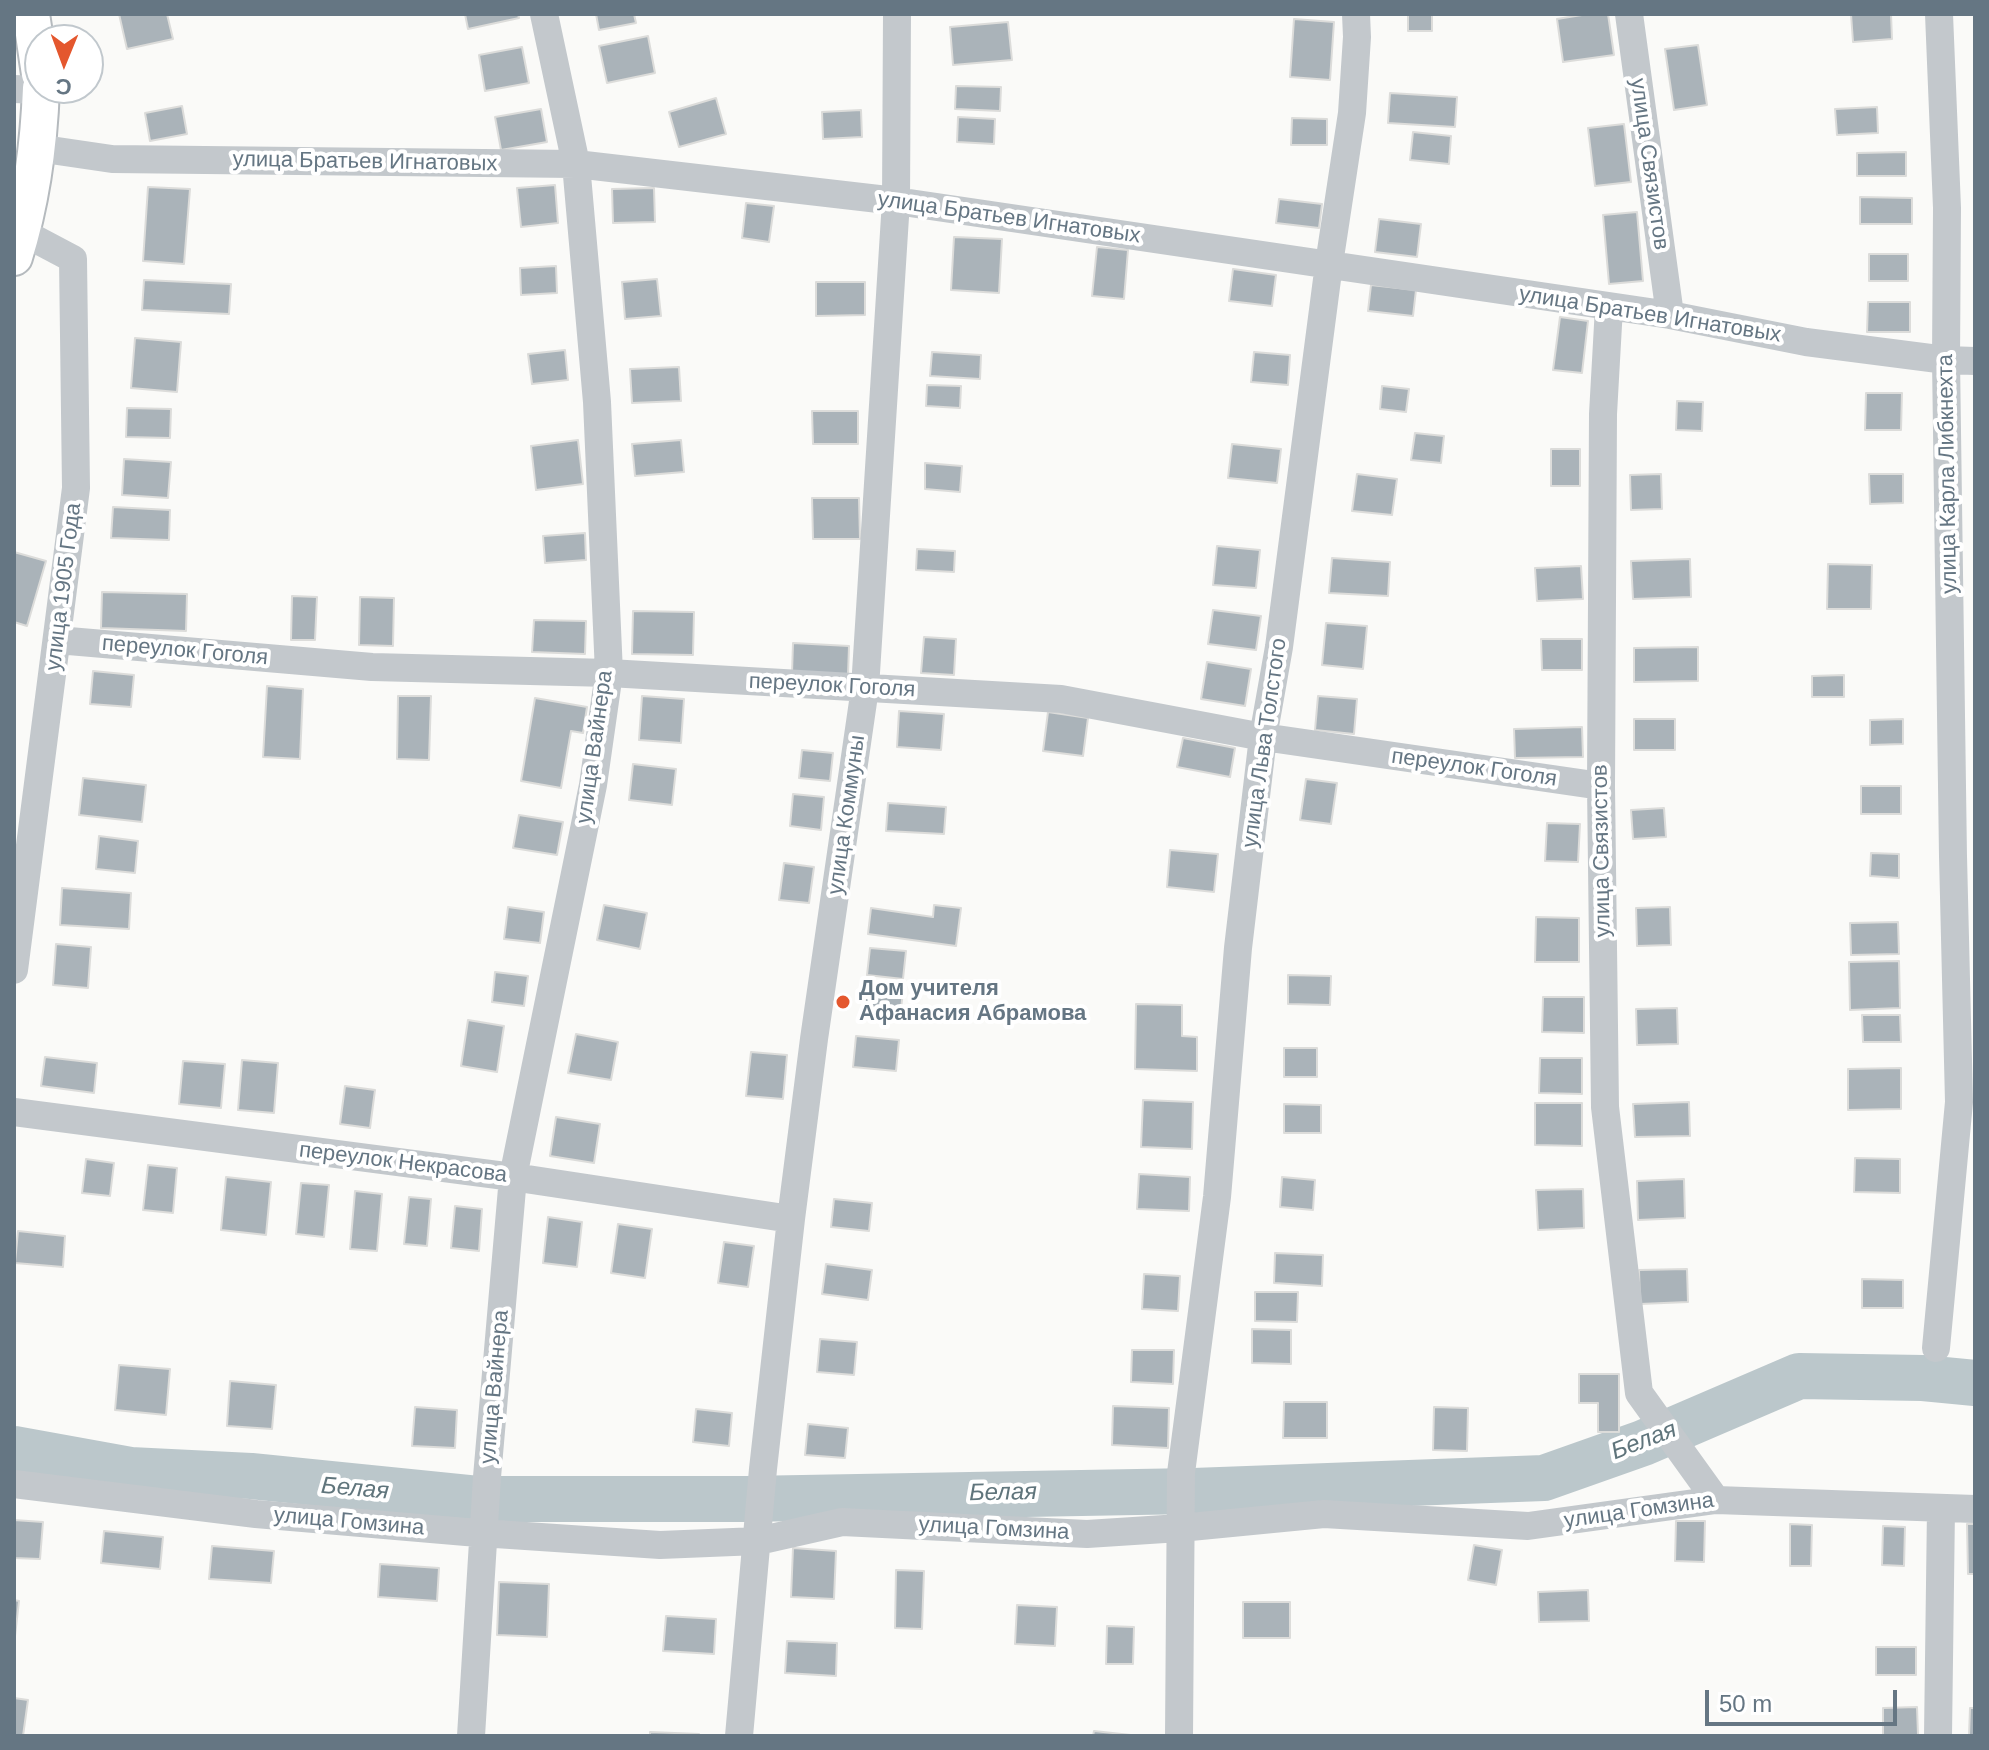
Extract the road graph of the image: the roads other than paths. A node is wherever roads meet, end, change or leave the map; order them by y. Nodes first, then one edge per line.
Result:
1 (544, 14) edge
2 (897, 14) edge
3 (1356, 14) edge
4 (1629, 14) edge
5 (1939, 14) edge
6 (35, 104) edge
7 (37, 148) junction
8 (576, 164) junction
9 (896, 201) junction
10 (18, 245) edge
11 (1329, 264) junction
12 (1609, 307) junction
13 (1670, 315) junction
14 (1946, 360) junction
15 (1975, 361) edge
16 (57, 640) junction
17 (609, 673) junction
18 (865, 688) junction
19 (1263, 737) junction
20 (1601, 786) junction
21 (1966, 934) edge
22 (14, 970) edge
23 (14, 1112) edge
24 (513, 1177) junction
25 (791, 1219) junction
26 (1936, 1348) dead end
27 (14, 1484) edge
28 (1716, 1500) junction
29 (1941, 1508) junction
30 (1975, 1509) edge
31 (1180, 1528) junction
32 (483, 1534) junction
33 (758, 1541) junction
34 (471, 1736) edge
35 (739, 1736) edge
36 (1179, 1736) edge
37 (1938, 1736) edge

1 - 8 street, улица Вайнера
2 - 9 street, улица Коммуны
3 - 11 street, улица Льва Толстого
4 - 13 street, улица Связистов
5 - 14 street, улица Карла Либкнехта
6 - 7 main road
7 - 8 street, улица Братьев Игнатовых
7 - 10 main road
8 - 9 street, улица Братьев Игнатовых
8 - 17 street, улица Вайнера
9 - 11 street, улица Братьев Игнатовых
9 - 18 street, улица Коммуны
10 - 16 street, улица 1905 Года
11 - 12 street, улица Братьев Игнатовых
11 - 19 street, улица Льва Толстого
12 - 13 street, улица Братьев Игнатовых
12 - 20 street, улица Связистов
13 - 14 street, улица Братьев Игнатовых
14 - 15 street, улица Братьев Игнатовых
14 - 21 street, улица Карла Либкнехта
16 - 17 street, переулок Гоголя
16 - 22 street, улица 1905 Года
17 - 18 street, переулок Гоголя
17 - 24 street, улица Вайнера
18 - 19 street, переулок Гоголя
18 - 25 street, улица Коммуны
19 - 20 street, переулок Гоголя
19 - 31 street, улица Льва Толстого
20 - 28 street, улица Связистов
21 - 26 street, улица Карла Либкнехта
23 - 24 street, переулок Некрасова
24 - 25 street, переулок Некрасова
24 - 32 street, улица Вайнера
25 - 33 street, улица Коммуны
27 - 32 street, улица Гомзина
28 - 29 street, улица Гомзина
28 - 31 street, улица Гомзина
29 - 30 street, улица Гомзина
29 - 37 street
31 - 33 street, улица Гомзина
31 - 36 street
32 - 33 street, улица Гомзина
32 - 34 street
33 - 35 street

